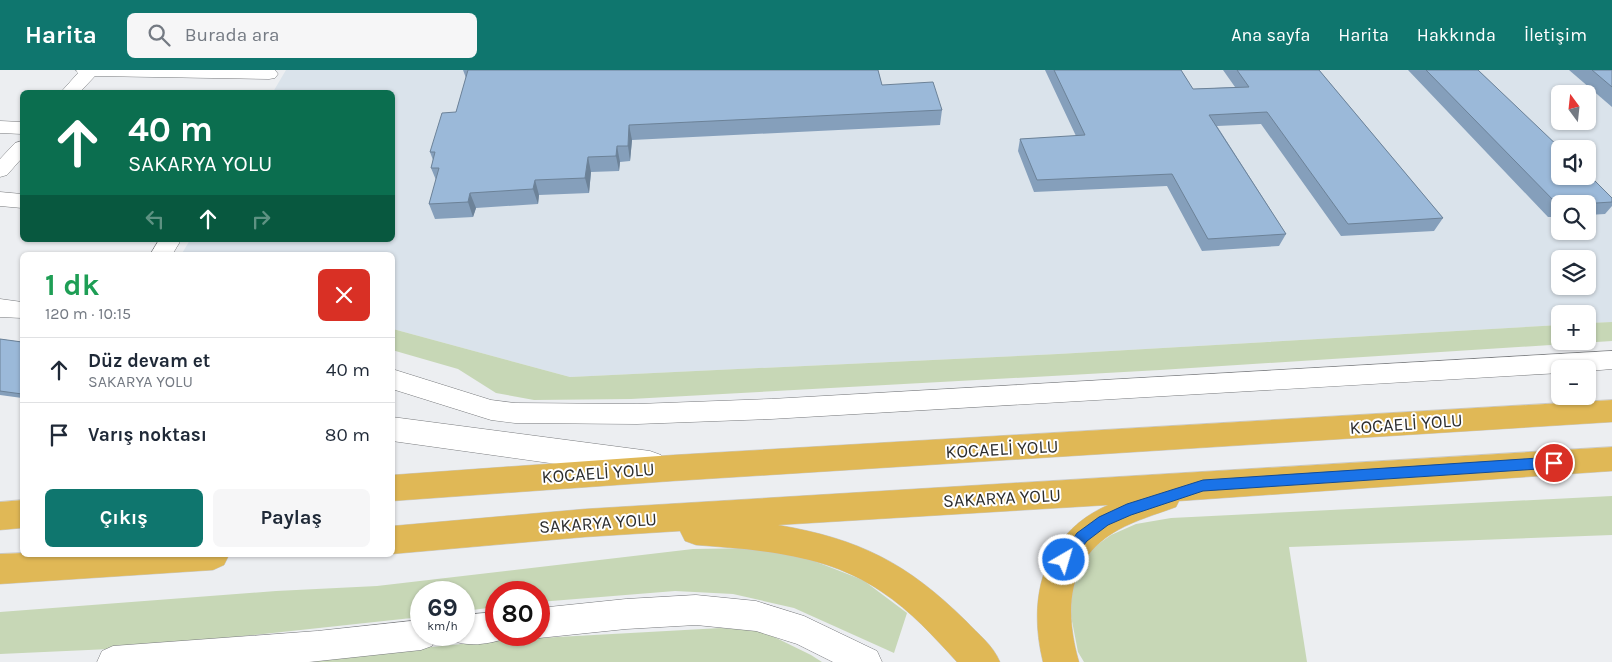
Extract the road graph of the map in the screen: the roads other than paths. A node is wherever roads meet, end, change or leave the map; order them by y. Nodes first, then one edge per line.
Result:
1 (85, 70) edge
2 (90, 70) edge
3 (270, 72) edge
4 (72, 90) edge
5 (259, 90) edge
6 (0, 127) edge
7 (20, 128) edge
8 (20, 149) edge
9 (0, 172) edge
10 (0, 199) edge
11 (20, 201) edge
12 (0, 308) edge
13 (20, 310) edge
14 (1612, 360) edge
15 (395, 380) edge
16 (1612, 412) edge
17 (395, 429) edge
18 (1612, 459) edge
19 (674, 468) junction
20 (1203, 486) junction
21 (395, 488) edge
22 (0, 507) edge
23 (20, 507) edge
24 (20, 514) edge
25 (0, 516) edge
26 (585, 523) junction
27 (395, 540) edge
28 (182, 557) edge
29 (0, 569) edge
30 (550, 622) edge
31 (410, 636) edge
32 (113, 662) edge
33 (866, 662) edge
34 (982, 662) edge
35 (1061, 662) edge

1 - 2 street
2 - 3 street
2 - 4 street
3 - 5 street
6 - 7 street
8 - 9 street
10 - 11 street
12 - 13 street
14 - 15 street
16 - 19 highway, KOCAELİ YOLU
17 - 19 street
18 - 20 highway, SAKARYA YOLU
19 - 21 highway, KOCAELİ YOLU
20 - 26 highway, SAKARYA YOLU
20 - 35 highway
22 - 23 highway
24 - 25 highway
26 - 27 highway, SAKARYA YOLU
26 - 34 highway
28 - 29 highway
30 - 33 street
31 - 32 street

